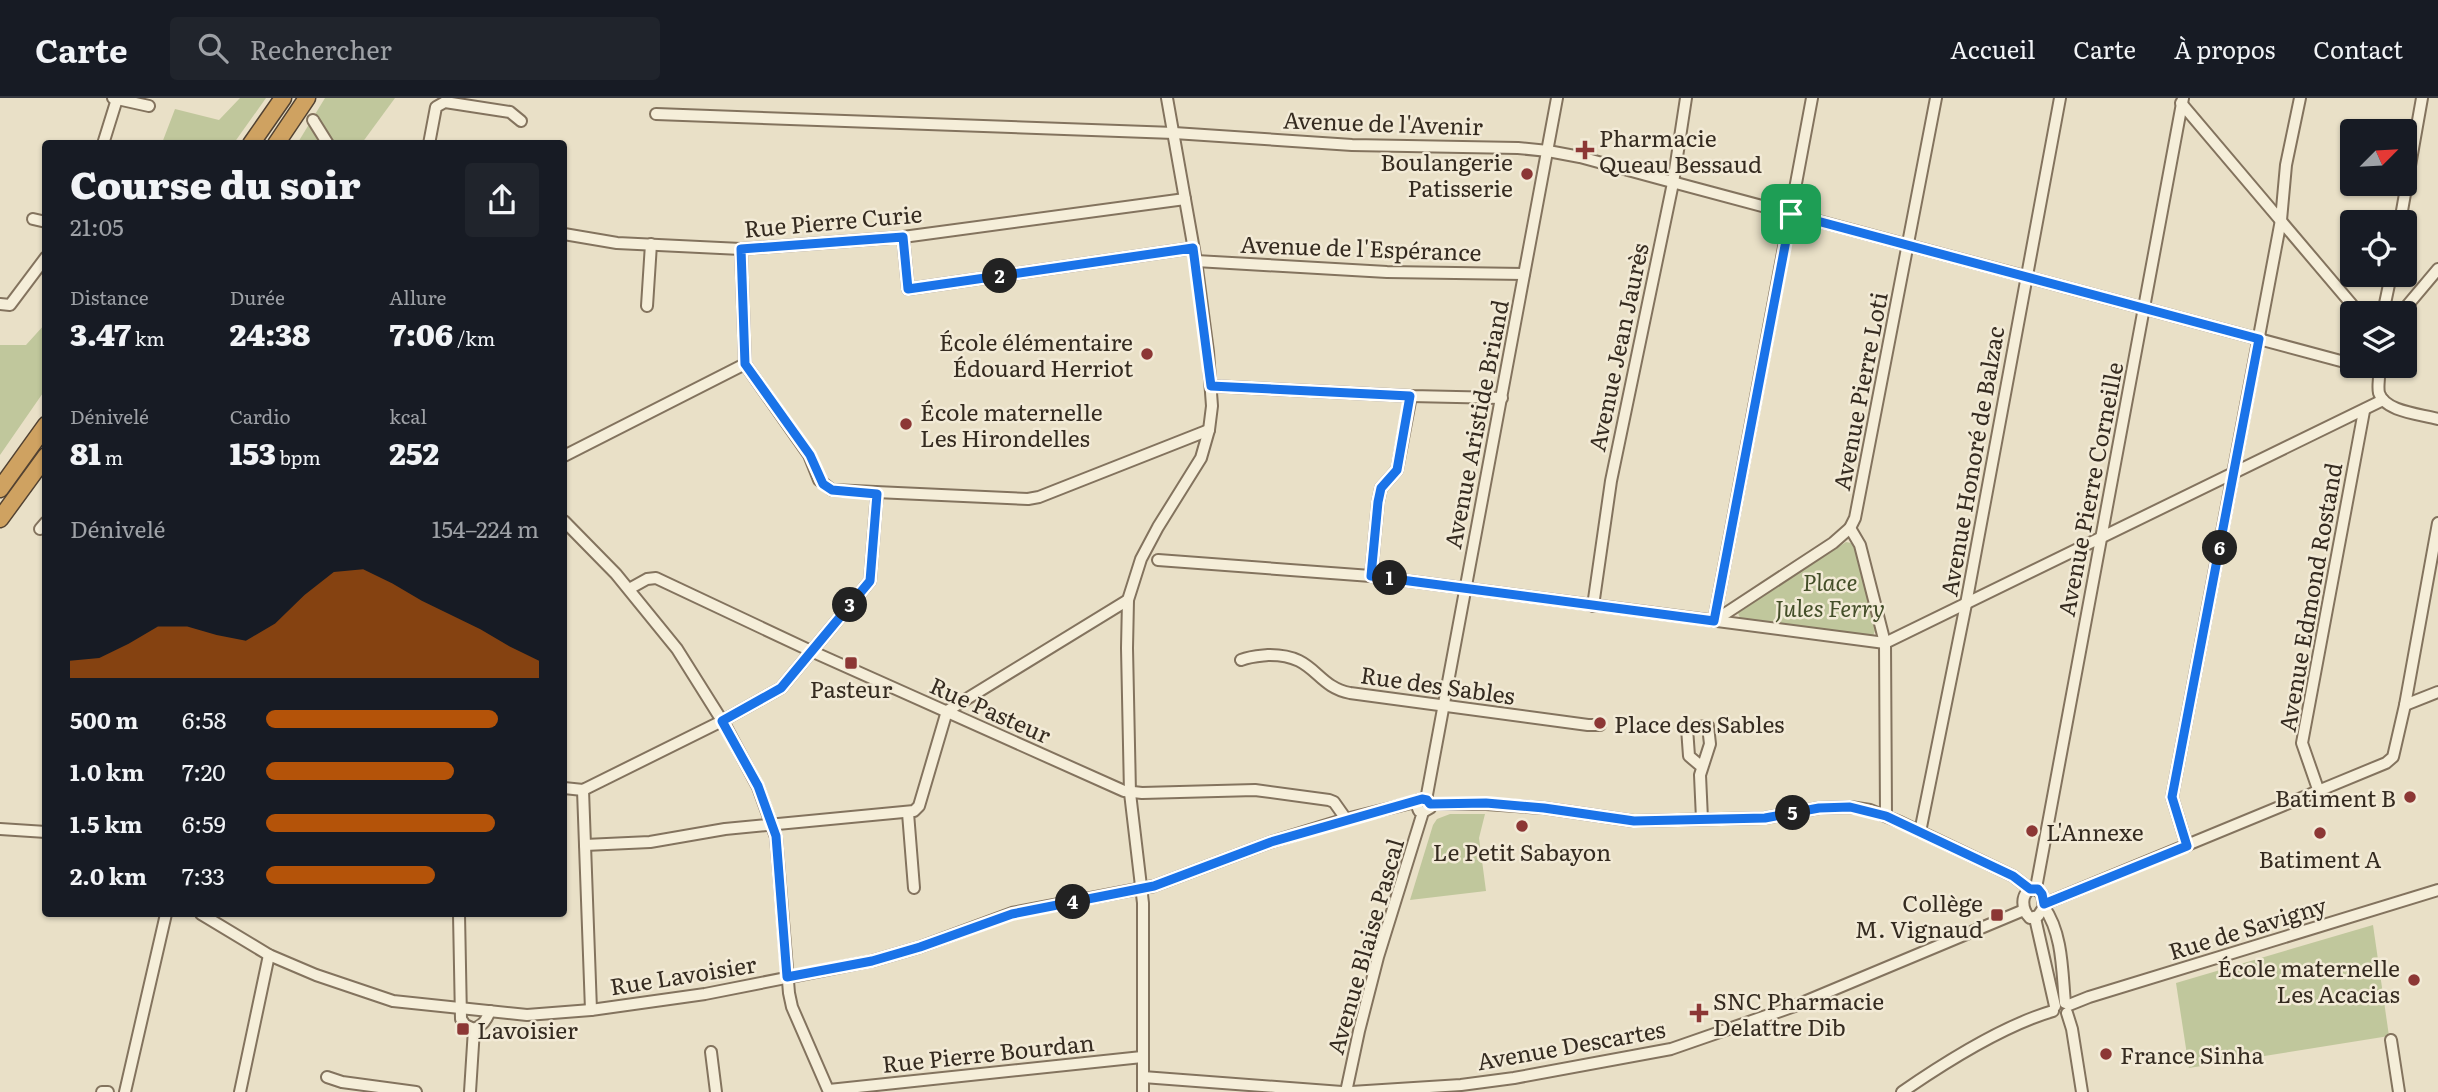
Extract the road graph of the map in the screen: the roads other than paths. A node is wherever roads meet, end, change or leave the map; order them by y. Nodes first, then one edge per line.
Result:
1 (115, 98) edge
2 (283, 98) edge
3 (307, 98) edge
4 (1167, 98) edge
5 (1557, 98) edge
6 (1686, 98) edge
7 (1812, 98) edge
8 (1936, 98) edge
9 (2060, 98) edge
10 (2300, 98) edge
11 (2423, 98) edge
12 (2181, 100) edge
13 (149, 106) dead end
14 (656, 114) dead end
15 (313, 120) dead end
16 (521, 121) dead end
17 (1174, 133) junction
18 (104, 140) edge
19 (254, 140) edge
20 (279, 140) edge
21 (326, 140) edge
22 (430, 140) edge
23 (1549, 151) junction
24 (1673, 183) junction
25 (1185, 199) junction
26 (2402, 210) edge
27 (1791, 214) junction
28 (33, 219) dead end
29 (2281, 220) junction
30 (42, 221) edge
31 (567, 235) edge
32 (903, 237) junction
33 (651, 244) junction
34 (1908, 246) junction
35 (1193, 248) junction
36 (741, 249) junction
37 (1196, 261) junction
38 (42, 262) edge
39 (2438, 269) edge
40 (1524, 274) junction
41 (2026, 277) junction
42 (2348, 301) edge
43 (2411, 301) edge
44 (0, 304) edge
45 (647, 306) dead end
46 (2144, 309) junction
47 (2259, 339) junction
48 (2340, 361) edge
49 (745, 364) junction
50 (2380, 378) edge
51 (1211, 386) junction
52 (1410, 396) junction
53 (1502, 398) junction
54 (2383, 400) junction
55 (2364, 411) junction
56 (2438, 419) edge
57 (1209, 430) junction
58 (42, 431) edge
59 (567, 454) edge
60 (42, 461) edge
61 (2234, 474) junction
62 (0, 489) edge
63 (877, 494) junction
64 (0, 519) edge
65 (2438, 523) edge
66 (567, 524) edge
67 (1850, 528) junction
68 (2101, 538) junction
69 (1158, 560) dead end
70 (1371, 576) junction
71 (1466, 588) junction
72 (629, 589) junction
73 (1128, 600) junction
74 (1966, 604) junction
75 (1593, 606) junction
76 (1714, 621) junction
77 (1885, 643) junction
78 (811, 651) junction
79 (1241, 660) dead end
80 (2438, 692) edge
81 (1445, 705) junction
82 (2404, 705) junction
83 (947, 711) junction
84 (722, 721) junction
85 (1600, 725) dead end
86 (1702, 768) dead end
87 (567, 788) edge
88 (2318, 789) junction
89 (583, 790) junction
90 (1130, 793) junction
91 (1424, 804) junction
92 (908, 813) junction
93 (1886, 816) junction
94 (1346, 819) junction
95 (1702, 819) junction
96 (772, 825) junction
97 (0, 829) edge
98 (42, 832) edge
99 (1920, 832) junction
100 (585, 845) junction
101 (2187, 846) junction
102 (914, 888) dead end
103 (1142, 888) junction
104 (2033, 889) junction
105 (2438, 891) edge
106 (2044, 905) junction
107 (2024, 910) junction
108 (165, 917) edge
109 (206, 917) edge
110 (459, 917) edge
111 (2035, 918) junction
112 (269, 955) junction
113 (787, 977) junction
114 (461, 1008) junction
115 (2062, 1008) junction
116 (591, 1010) junction
117 (490, 1012) junction
118 (474, 1028) junction
119 (2391, 1040) dead end
120 (711, 1052) dead end
121 (1142, 1057) junction
122 (327, 1077) dead end
123 (1143, 1077) junction
124 (832, 1091) edge
125 (125, 1092) edge
126 (240, 1092) edge
127 (416, 1092) edge
128 (470, 1092) edge
129 (716, 1092) edge
130 (1143, 1092) edge
131 (1347, 1092) edge
132 (1902, 1092) edge
133 (2082, 1092) edge
134 (2399, 1092) edge

1 - 13 street
1 - 18 street
2 - 19 highway
3 - 20 highway
4 - 17 street
5 - 23 street, Avenue Aristide Briand
6 - 24 street, Avenue Jean Jaurès
7 - 27 street
8 - 34 street, Avenue Pierre Loti
9 - 41 street, Avenue Honoré de Balzac
10 - 29 street
11 - 26 street
12 - 29 street
12 - 46 street, Avenue Pierre Corneille
14 - 17 street, Avenue de l'Avenir
15 - 21 street
16 - 22 street
17 - 23 street, Avenue de l'Avenir
17 - 25 street
23 - 24 street, Avenue de l'Avenir
23 - 40 street, Avenue Aristide Briand
24 - 27 street, Avenue de l'Avenir
24 - 75 street, Avenue Jean Jaurès
25 - 32 street, Rue Pierre Curie
25 - 35 street
27 - 34 street, Avenue de l'Avenir
27 - 76 street
28 - 30 street
29 - 42 street
29 - 47 street
31 - 33 street, Rue Pierre Curie
32 - 35 street
32 - 36 street, Rue Pierre Curie
33 - 36 street, Rue Pierre Curie
33 - 45 street
34 - 41 street, Avenue de l'Avenir
34 - 67 street, Avenue Pierre Loti
35 - 37 street
36 - 49 street
37 - 40 street, Avenue de l'Espérance
37 - 51 street
38 - 44 street
39 - 43 street
40 - 53 street, Avenue Aristide Briand
41 - 46 street, Avenue de l'Avenir
41 - 74 street, Avenue Honoré de Balzac
46 - 47 street, Avenue de l'Avenir
46 - 68 street, Avenue Pierre Corneille
47 - 48 street, Avenue de l'Avenir
47 - 61 street
49 - 59 street
49 - 63 street
50 - 54 street
51 - 52 street
51 - 57 street
52 - 53 street
52 - 70 street
53 - 71 street, Avenue Aristide Briand
54 - 55 street
54 - 56 street
55 - 61 street
55 - 88 street, Avenue Edmond Rostand
57 - 63 street
57 - 73 street
58 - 62 highway
60 - 64 highway
61 - 68 street
61 - 101 street
63 - 78 street
65 - 82 street
66 - 72 street
67 - 76 street
67 - 77 street
68 - 74 street
68 - 104 street, Avenue Pierre Corneille
69 - 70 street
70 - 71 street
71 - 75 street
71 - 81 street, Avenue Aristide Briand
72 - 78 street, Rue Pasteur
72 - 84 street
73 - 83 street
73 - 90 street
74 - 77 street
74 - 99 street, Avenue Honoré de Balzac
75 - 76 street
76 - 77 street
77 - 93 street
78 - 83 street, Rue Pasteur
78 - 84 street
79 - 81 street, Rue des Sables
80 - 82 street
81 - 85 street, Rue des Sables
81 - 91 street, Avenue Aristide Briand
82 - 88 street
83 - 90 street, Rue Pasteur
83 - 92 street
84 - 89 street
84 - 96 street
86 - 95 street
87 - 89 street
88 - 101 street
89 - 100 street
90 - 94 street, Rue Pasteur
90 - 103 street
91 - 94 street, Rue Lavoisier
91 - 95 street, Rue Lavoisier
91 - 131 street, Avenue Blaise Pascal
92 - 96 street
92 - 102 street
93 - 95 street, Rue Lavoisier
93 - 99 street, Rue Lavoisier
94 - 103 street, Rue Lavoisier
96 - 100 street
96 - 113 street
97 - 98 street
99 - 104 street, Rue Lavoisier
100 - 116 street
101 - 106 street
103 - 113 street, Rue Lavoisier
103 - 121 street
104 - 106 street
104 - 107 street
105 - 115 street, Rue de Savigny
106 - 111 street
106 - 115 street
107 - 111 street
107 - 131 street, Avenue Descartes
108 - 125 street
109 - 112 street, Rue Lavoisier
110 - 114 street
111 - 115 street
112 - 114 street, Rue Lavoisier
112 - 126 street
113 - 116 street, Rue Lavoisier
113 - 124 street
114 - 117 street, Rue Lavoisier
114 - 118 street
115 - 132 street, Rue de Savigny
115 - 133 street
116 - 117 street, Rue Lavoisier
117 - 118 street
118 - 128 street
119 - 134 street
120 - 129 street
121 - 123 street
121 - 124 street, Rue Pierre Bourdan
122 - 127 street
123 - 130 street
123 - 131 street, Avenue Descartes

